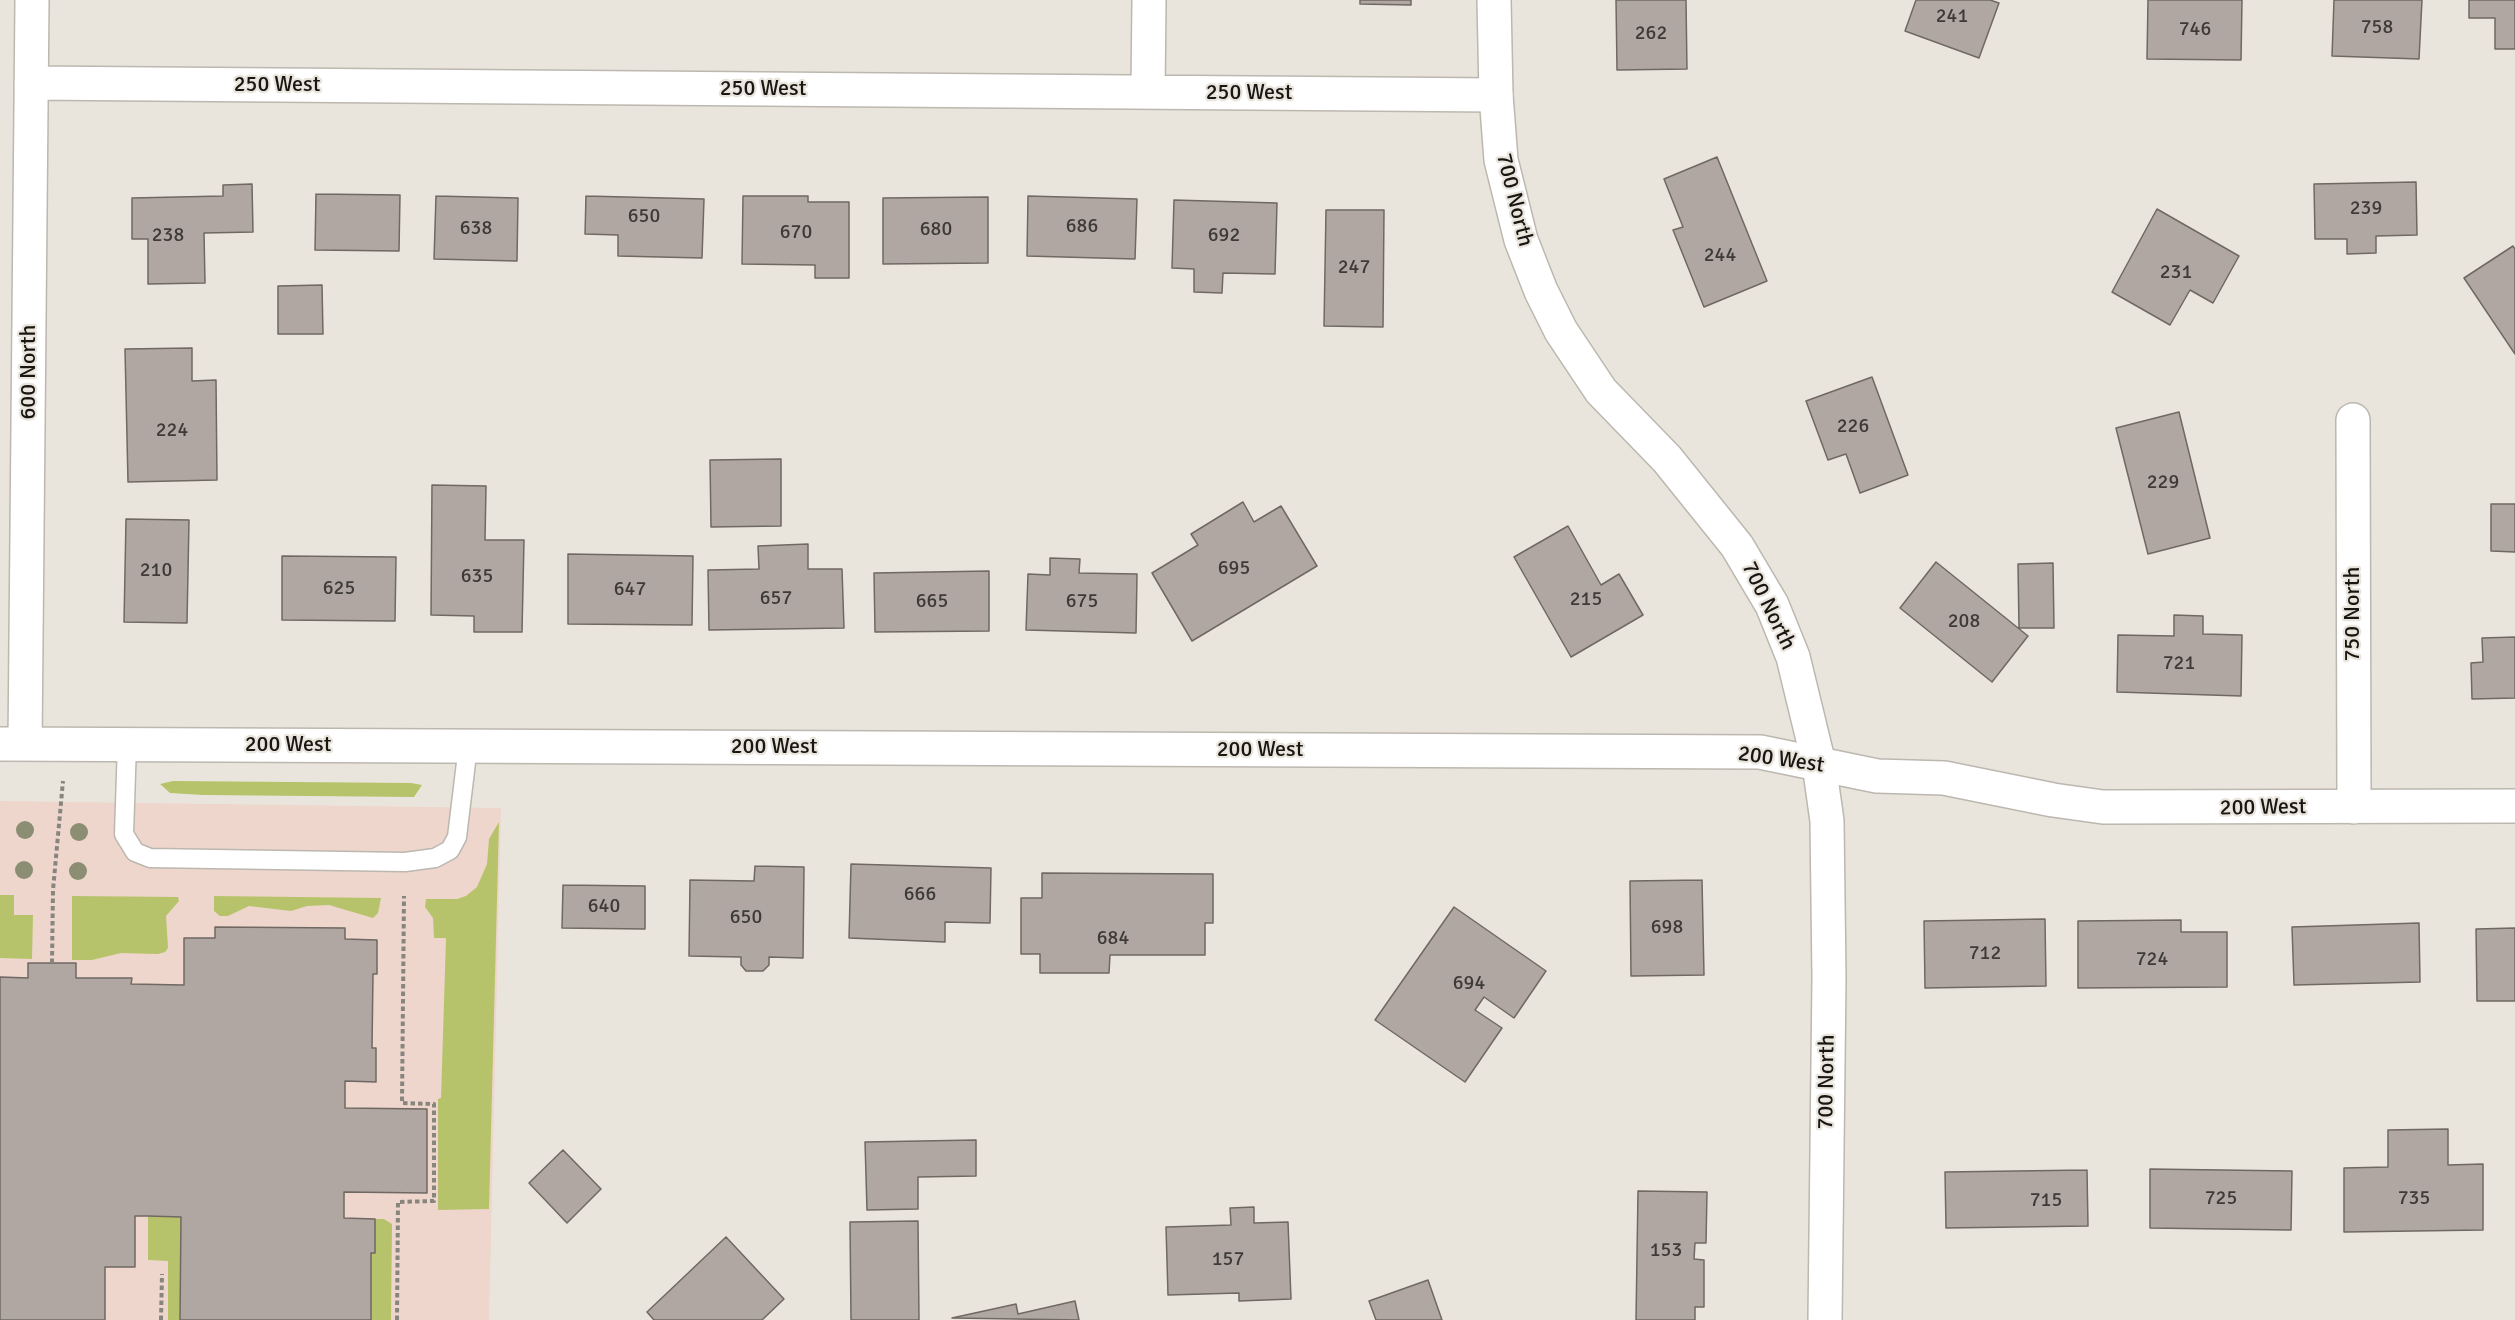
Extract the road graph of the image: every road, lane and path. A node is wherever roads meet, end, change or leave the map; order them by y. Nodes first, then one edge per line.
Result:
1 (32, 0) edge
2 (1149, 0) edge
3 (1494, 0) edge
4 (31, 83) junction
5 (1148, 92) junction
6 (1496, 95) junction
7 (2353, 420) dead end
8 (13, 744) edge
9 (127, 744) junction
10 (468, 746) junction
11 (1819, 764) junction
12 (63, 780) dead end
13 (2515, 806) edge
14 (2354, 807) junction
15 (404, 896) dead end
16 (52, 963) dead end
17 (162, 1275) dead end
18 (161, 1320) edge
19 (397, 1320) edge
20 (1825, 1320) edge

1 - 4 street, 600 North
2 - 5 street
3 - 6 street, 700 North
4 - 5 street, 250 West
4 - 8 street, 600 North
5 - 6 street, 250 West
6 - 11 street, 700 North
7 - 14 street, 750 North
8 - 9 street, 200 West
9 - 10 street, 200 West
9 - 10 lane
10 - 11 street, 200 West
11 - 14 street, 200 West
11 - 20 street, 700 North
12 - 16 path
13 - 14 street, 200 West
15 - 19 path
17 - 18 path

